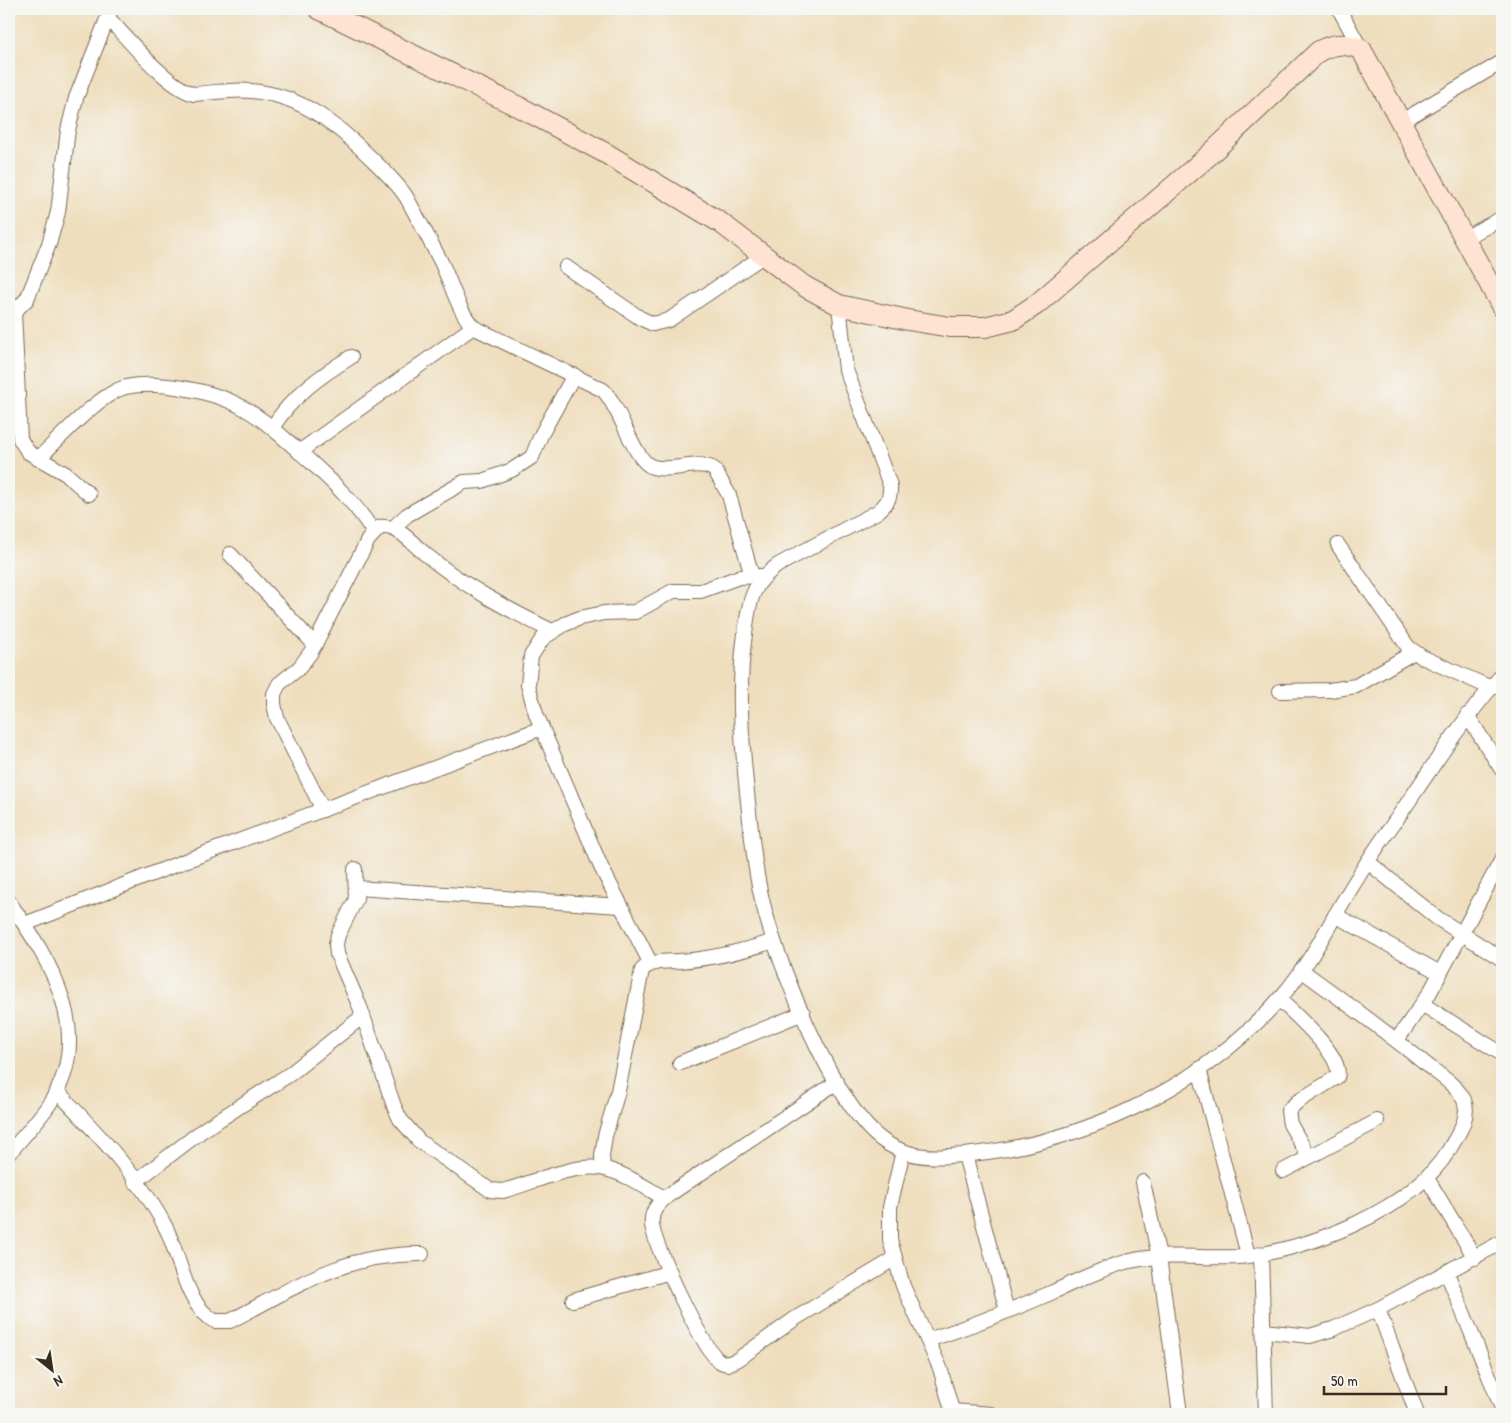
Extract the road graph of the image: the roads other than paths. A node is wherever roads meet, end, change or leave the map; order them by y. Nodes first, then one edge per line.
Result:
1 (319, 9) edge
2 (1339, 9) edge
3 (110, 13) edge
4 (1361, 49) junction
5 (1502, 62) edge
6 (1402, 121) junction
7 (1502, 218) edge
8 (1465, 238) junction
9 (763, 256) junction
10 (566, 267) dead end
11 (839, 305) junction
12 (1502, 307) edge
13 (11, 314) edge
14 (473, 327) junction
15 (351, 357) dead end
16 (574, 375) junction
17 (272, 428) junction
18 (300, 452) junction
19 (38, 459) junction
20 (89, 494) dead end
21 (393, 528) junction
22 (374, 533) junction
23 (1338, 545) dead end
24 (230, 554) dead end
25 (758, 576) junction
26 (552, 631) junction
27 (315, 645) junction
28 (1414, 652) junction
29 (1502, 674) edge
30 (1491, 688) junction
31 (1280, 691) dead end
32 (1467, 715) junction
33 (542, 728) junction
34 (1502, 770) edge
35 (323, 810) junction
36 (1502, 860) edge
37 (1368, 862) junction
38 (355, 869) dead end
39 (357, 888) junction
40 (9, 902) edge
41 (620, 906) junction
42 (1335, 915) junction
43 (24, 924) junction
44 (1461, 935) junction
45 (774, 941) junction
46 (1502, 959) edge
47 (651, 964) junction
48 (1301, 970) junction
49 (1440, 973) junction
50 (1279, 999) junction
51 (1422, 1004) junction
52 (803, 1013) junction
53 (362, 1016) junction
54 (1397, 1040) junction
55 (1502, 1054) edge
56 (680, 1063) dead end
57 (1199, 1069) junction
58 (837, 1082) junction
59 (57, 1090) junction
60 (1377, 1120) dead end
61 (903, 1151) junction
62 (9, 1153) edge
63 (966, 1155) junction
64 (1309, 1157) junction
65 (603, 1168) junction
66 (1284, 1171) dead end
67 (1426, 1178) junction
68 (135, 1182) junction
69 (1143, 1182) dead end
70 (664, 1198) junction
71 (1502, 1242) edge
72 (422, 1254) dead end
73 (1255, 1254) junction
74 (1159, 1257) junction
75 (1475, 1258) junction
76 (894, 1259) junction
77 (670, 1272) junction
78 (1447, 1273) junction
79 (573, 1300) dead end
80 (1378, 1309) junction
81 (1007, 1312) junction
82 (1264, 1330) junction
83 (928, 1340) junction
84 (1502, 1408) edge
85 (953, 1413) edge
86 (991, 1414) edge
87 (1180, 1414) edge
88 (1266, 1414) edge
89 (1417, 1414) edge

1 - 9 street
2 - 4 street
3 - 13 street
3 - 14 street
4 - 6 street
4 - 11 street
5 - 6 street
6 - 8 street
7 - 8 street
8 - 12 street
9 - 10 street
9 - 11 street
11 - 25 street
13 - 19 street
14 - 16 street
14 - 18 street
15 - 17 street
16 - 21 street
16 - 25 street
17 - 18 street
17 - 19 street
18 - 22 street
19 - 20 street
21 - 22 street
21 - 26 street
22 - 27 street
23 - 28 street
24 - 27 street
25 - 26 street
25 - 45 street
26 - 33 street
27 - 35 street
28 - 30 street
28 - 31 street
29 - 30 street
30 - 32 street
32 - 34 street
32 - 37 street
33 - 35 street
33 - 41 street
35 - 43 street
36 - 44 street
37 - 42 street
37 - 44 street
38 - 39 street
39 - 41 street
39 - 53 street
40 - 43 street
41 - 47 street
42 - 48 street
42 - 49 street
43 - 59 street
44 - 46 street
44 - 49 street
45 - 47 street
45 - 52 street
47 - 65 street
48 - 50 street
48 - 54 street
49 - 51 street
50 - 57 street
50 - 64 street
51 - 54 street
51 - 55 street
52 - 56 street
52 - 58 street
53 - 65 street
53 - 68 street
54 - 67 street
57 - 63 street
57 - 73 street
58 - 61 street
58 - 70 street
59 - 62 street
59 - 68 street
60 - 64 street
61 - 63 street
61 - 76 street
63 - 81 street
64 - 66 street
65 - 70 street
67 - 73 street
67 - 75 street
68 - 72 street
69 - 74 street
70 - 77 street
71 - 75 street
73 - 74 street
73 - 82 street
74 - 81 street
74 - 87 street
75 - 78 street
76 - 77 street
76 - 83 street
77 - 79 street
78 - 80 street
78 - 84 street
80 - 82 street
80 - 89 street
81 - 83 street
82 - 88 street
83 - 85 street
85 - 86 street

